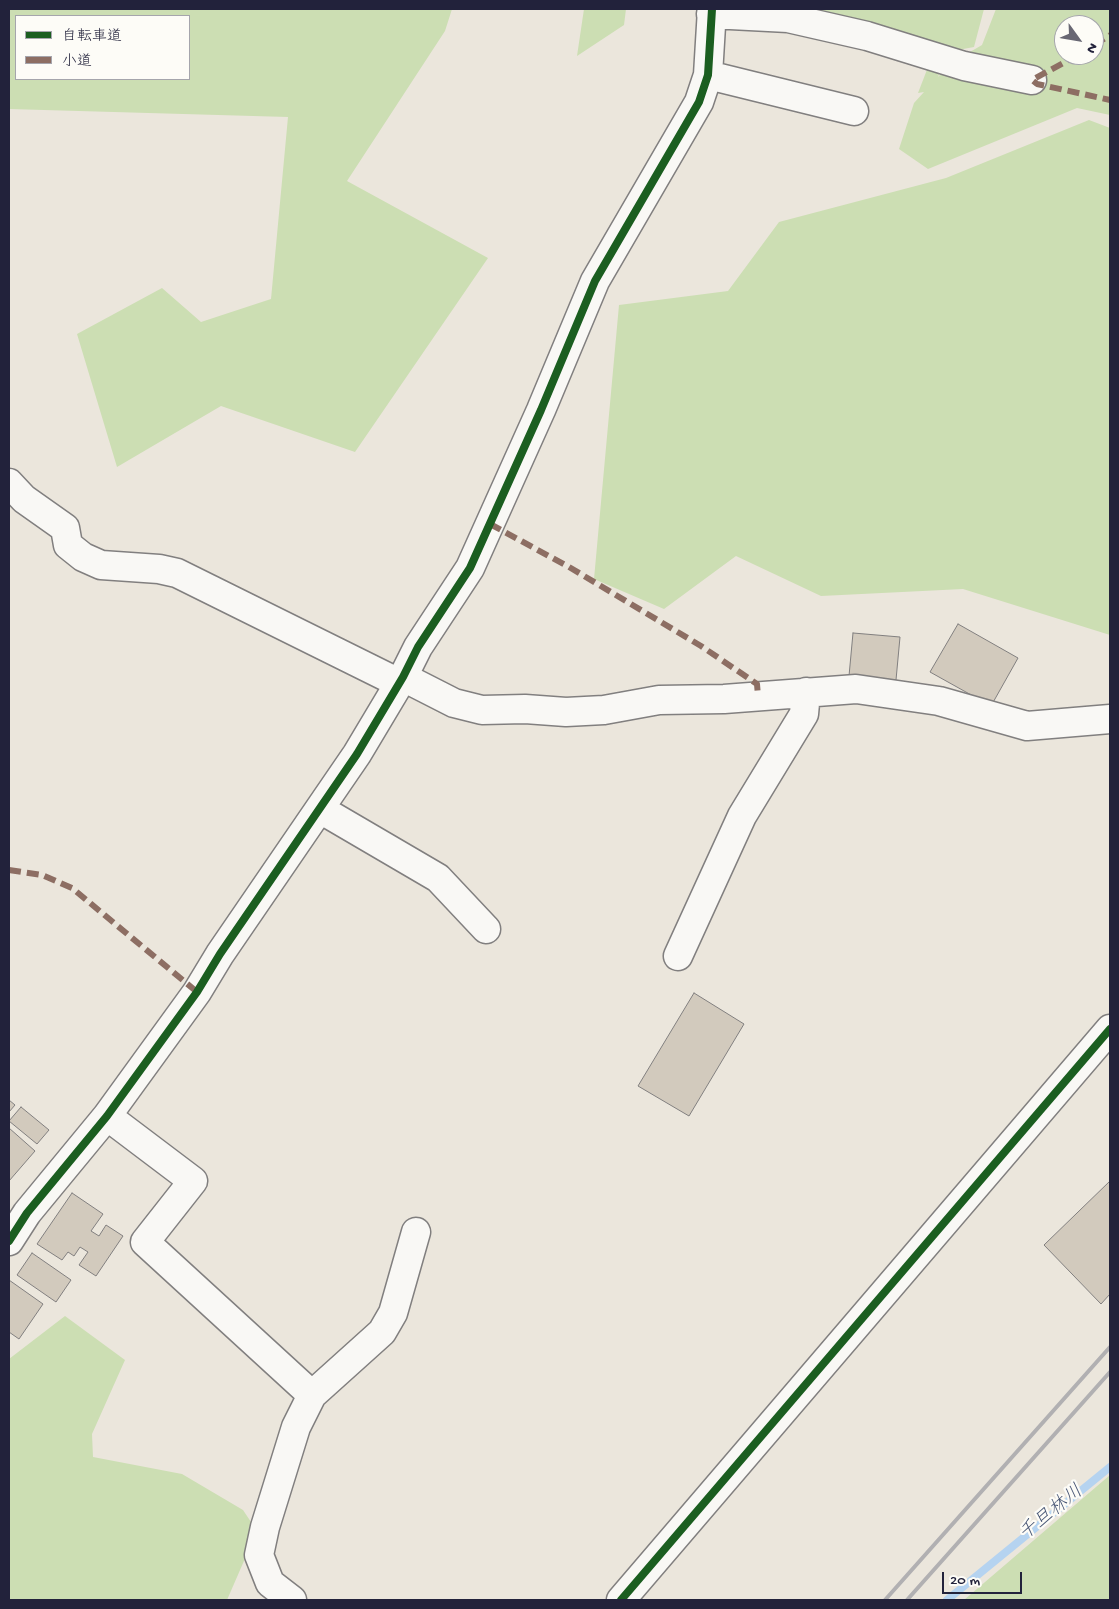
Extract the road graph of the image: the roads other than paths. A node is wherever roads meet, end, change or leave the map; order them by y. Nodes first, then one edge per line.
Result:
1 (712, 11) edge
2 (708, 74) junction
3 (1032, 80) dead end
4 (854, 111) dead end
5 (9, 483) edge
6 (401, 680) junction
7 (806, 692) junction
8 (1110, 719) edge
9 (320, 809) junction
10 (486, 929) dead end
11 (678, 956) dead end
12 (1110, 1029) edge
13 (107, 1116) junction
14 (416, 1232) dead end
15 (9, 1241) edge
16 (312, 1395) junction
17 (292, 1600) edge
18 (621, 1600) edge

1 - 2 street
1 - 3 street
2 - 4 street
2 - 6 street
5 - 6 street
6 - 7 street
6 - 9 street
7 - 8 street
7 - 11 street
9 - 10 street
9 - 13 street
12 - 18 street
13 - 15 street
13 - 16 street
14 - 16 street
16 - 17 street

